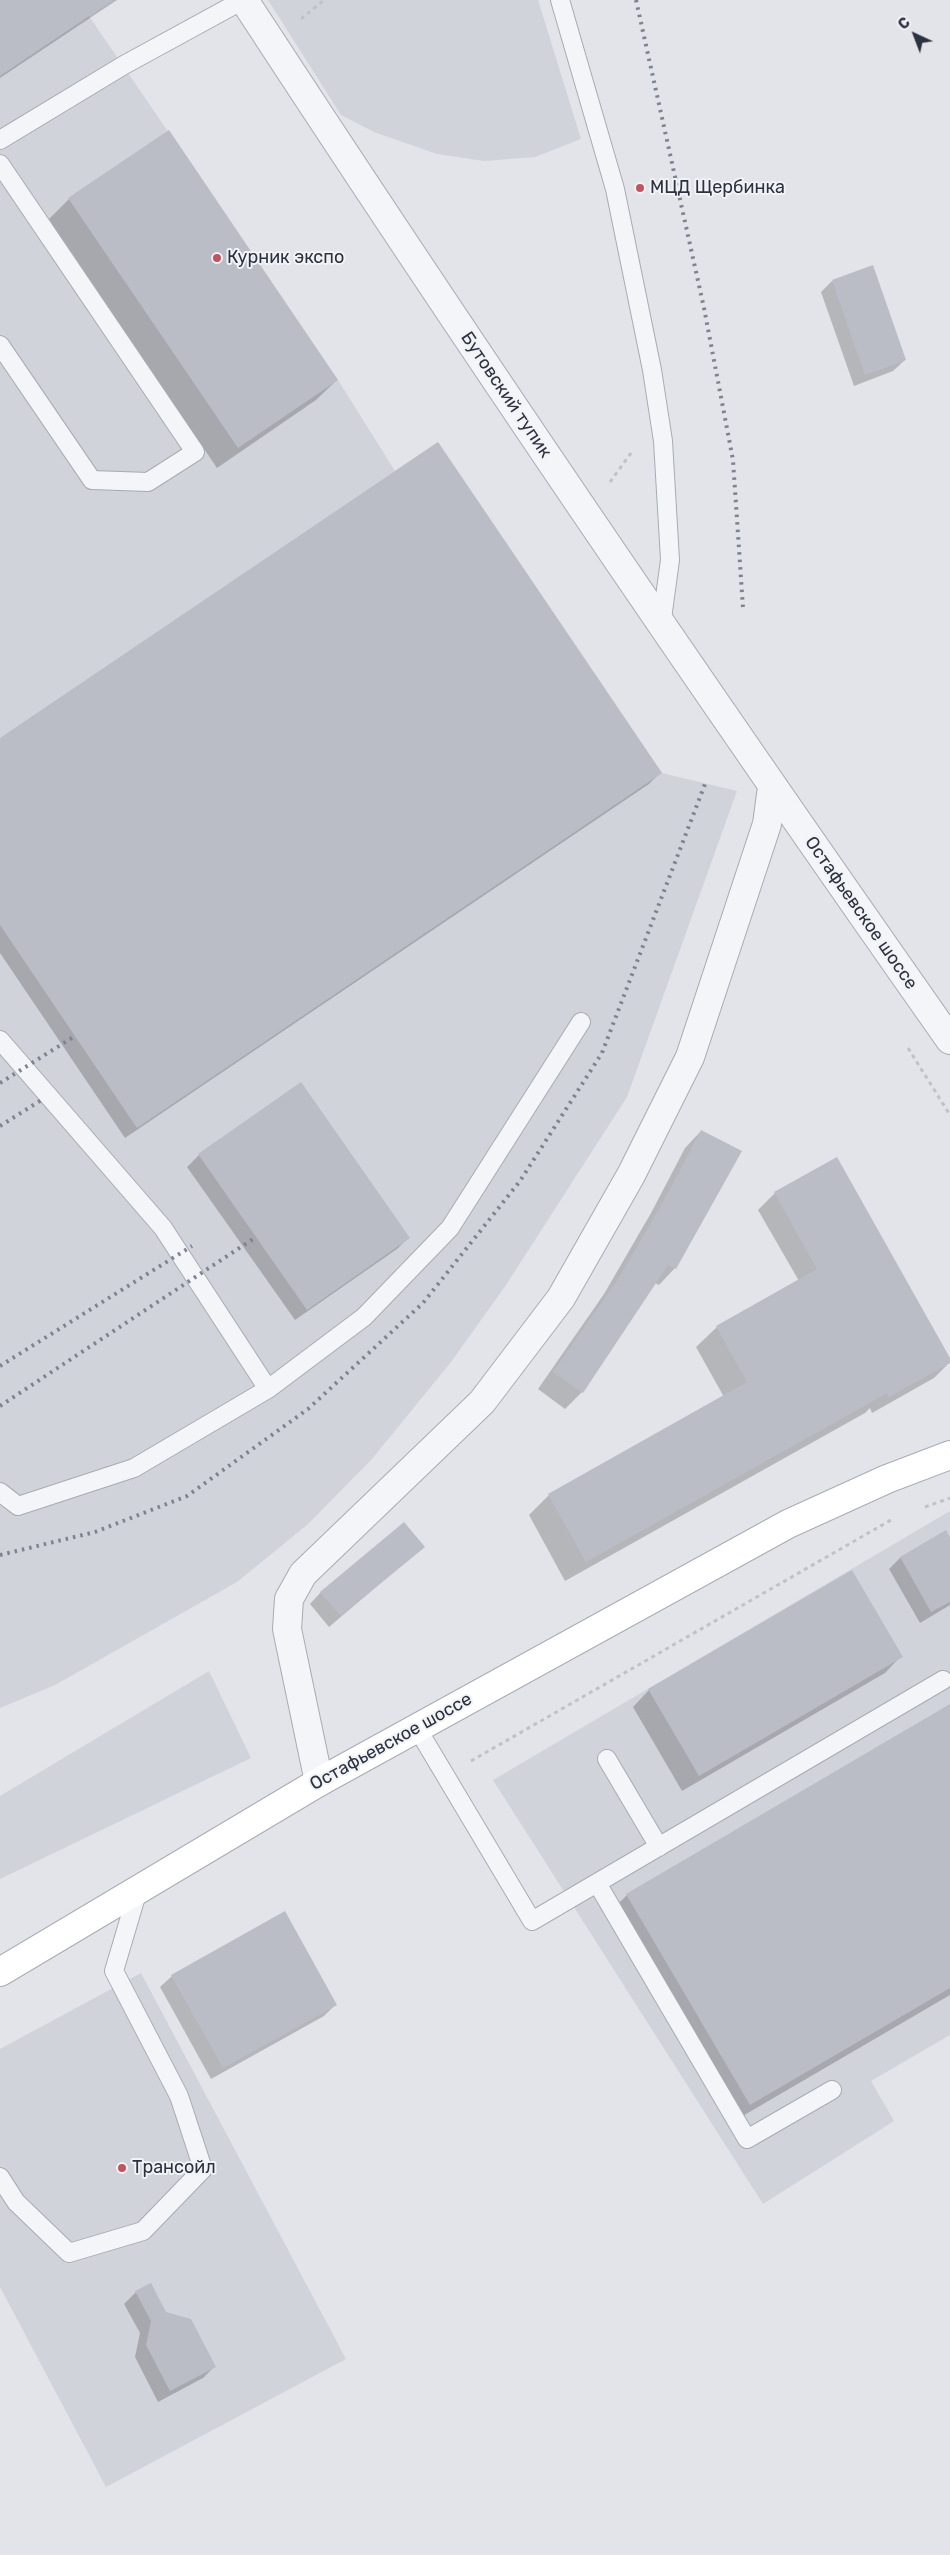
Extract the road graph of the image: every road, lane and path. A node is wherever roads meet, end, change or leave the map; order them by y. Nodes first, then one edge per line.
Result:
1 (243, 0) edge
2 (560, 0) edge
3 (0, 140) edge
4 (0, 164) edge
5 (0, 345) edge
6 (636, 446) dead end
7 (609, 484) dead end
8 (661, 626) junction
9 (772, 787) junction
10 (581, 1022) dead end
11 (0, 1040) edge
12 (950, 1040) edge
13 (268, 1389) junction
14 (950, 1454) edge
15 (0, 1492) edge
16 (950, 1498) edge
17 (917, 1509) dead end
18 (900, 1515) dead end
19 (943, 1680) dead end
20 (417, 1728) junction
21 (607, 1759) dead end
22 (446, 1776) junction
23 (319, 1782) junction
24 (659, 1847) junction
25 (598, 1883) junction
26 (138, 1890) junction
27 (0, 1972) edge
28 (832, 2090) dead end
29 (0, 2177) edge

1 - 3 lane
1 - 8 street, Бутовский тупик
2 - 8 lane
4 - 5 lane
6 - 7 path
8 - 9 street, Бутовский тупик
9 - 12 street, Остафьевское шоссе
9 - 23 street
10 - 13 lane
11 - 13 lane
13 - 15 lane
14 - 20 main road, Остафьевское шоссе
16 - 17 path
18 - 22 path
19 - 24 lane
20 - 22 lane
20 - 23 main road, Остафьевское шоссе
21 - 24 lane
22 - 25 lane
23 - 26 main road, Остафьевское шоссе
24 - 25 lane
25 - 28 lane
26 - 27 main road, Остафьевское шоссе
26 - 29 lane

